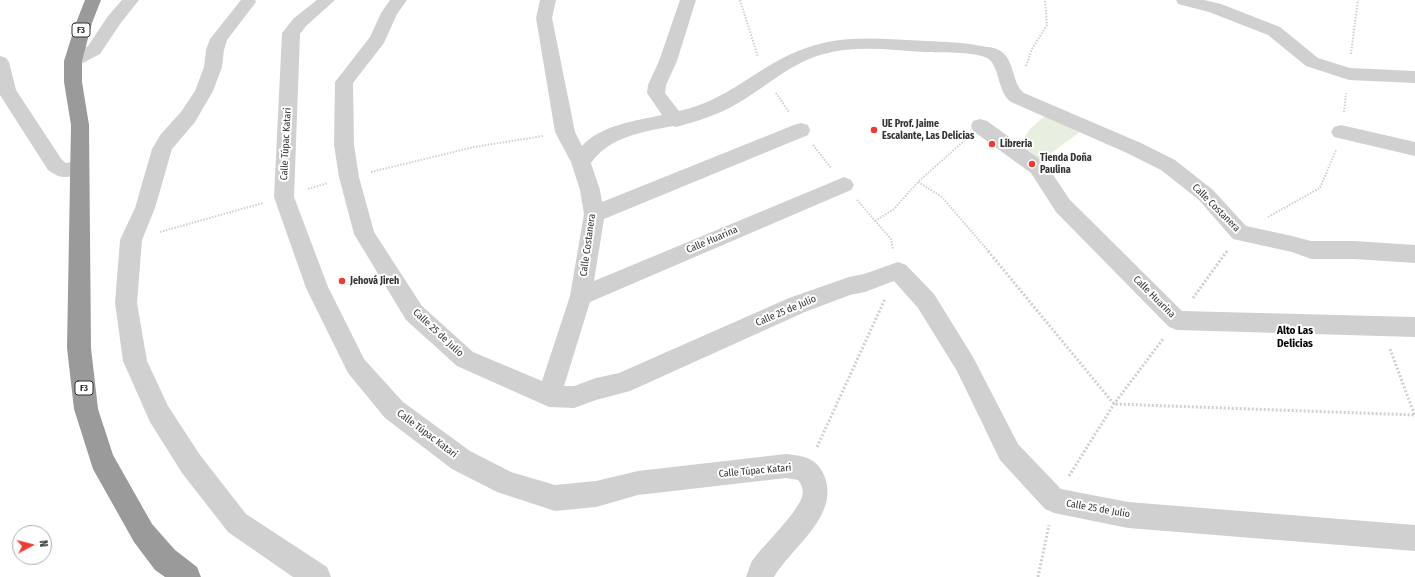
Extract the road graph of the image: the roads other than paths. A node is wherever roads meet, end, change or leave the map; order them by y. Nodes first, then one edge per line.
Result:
1 (93, 0) edge
2 (131, 0) edge
3 (328, 0) edge
4 (398, 0) edge
5 (548, 0) edge
6 (688, 0) edge
7 (1184, 0) edge
8 (248, 2) dead end
9 (73, 61) junction
10 (0, 62) edge
11 (1415, 77) edge
12 (676, 120) junction
13 (980, 126) road end
14 (801, 130) dead end
15 (1341, 132) road end
16 (1415, 148) edge
17 (581, 162) junction
18 (80, 167) junction
19 (844, 185) dead end
20 (594, 214) junction
21 (1415, 254) edge
22 (581, 296) junction
23 (1415, 328) edge
24 (549, 396) junction
25 (1415, 538) edge
26 (187, 577) edge
27 (317, 577) edge
28 (760, 577) edge

1 - 9 highway, F3
2 - 9 street
3 - 28 street, Calle Túpac Katari
4 - 24 street, Calle 25 de Julio
5 - 17 street, Calle Costanera
6 - 12 street
7 - 11 street
8 - 27 street
9 - 18 highway, F3
10 - 18 street
12 - 17 street
12 - 21 street, Calle Costanera
13 - 23 street, Calle Huarina
14 - 20 street
15 - 16 street
17 - 20 street, Calle Costanera
18 - 26 highway, F3
19 - 22 street, Calle Huarina
20 - 22 street, Calle Costanera
22 - 24 street, Calle Costanera
24 - 25 street, Calle 25 de Julio

